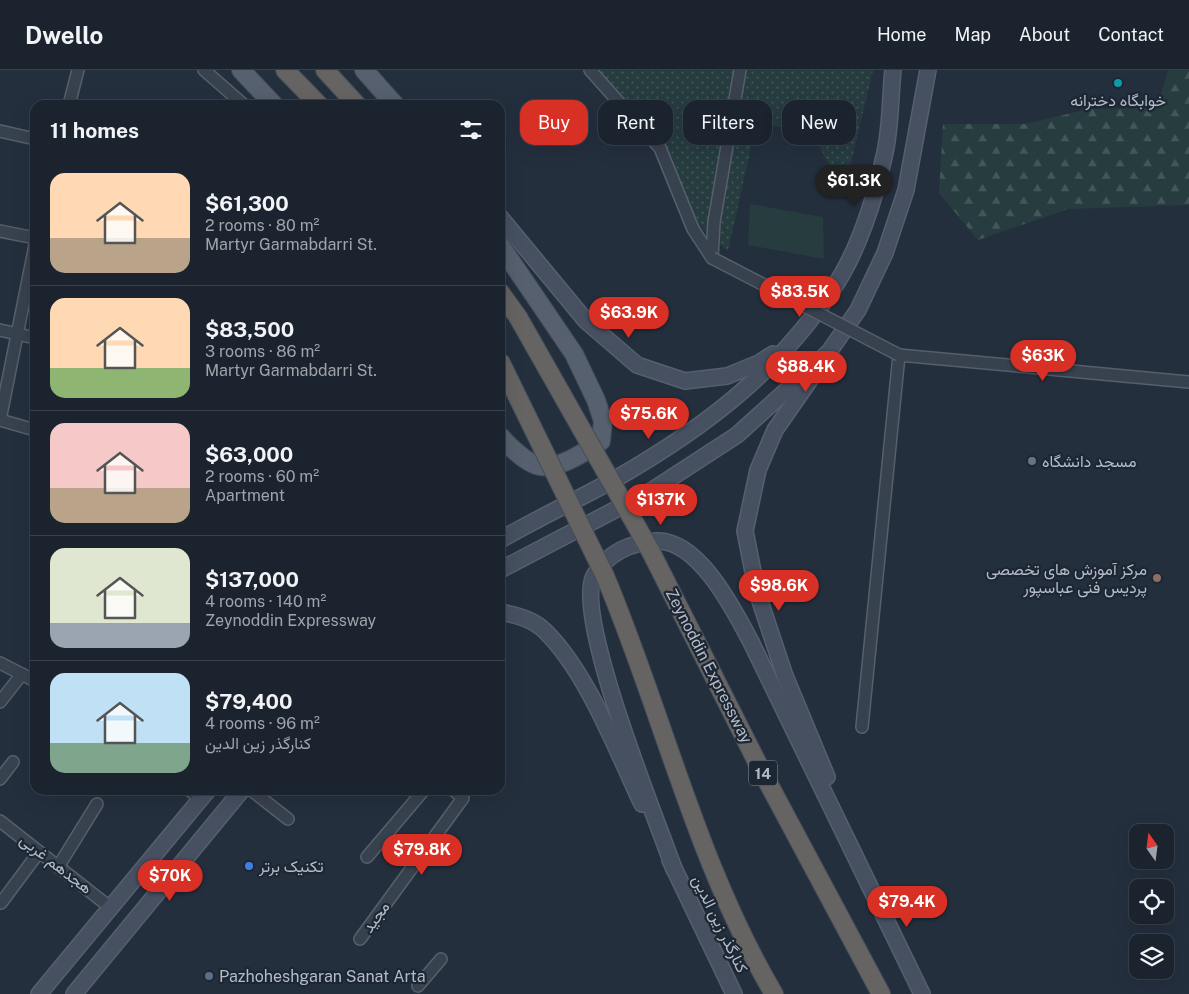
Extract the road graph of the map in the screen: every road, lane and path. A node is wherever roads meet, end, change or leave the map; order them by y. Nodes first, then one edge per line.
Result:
1 (78, 70) edge
2 (204, 70) edge
3 (241, 70) edge
4 (285, 70) edge
5 (325, 70) edge
6 (364, 70) edge
7 (590, 70) edge
8 (740, 70) edge
9 (893, 70) edge
10 (928, 70) edge
11 (70, 100) edge
12 (238, 100) edge
13 (269, 100) edge
14 (314, 100) edge
15 (352, 100) edge
16 (391, 100) edge
17 (0, 131) edge
18 (30, 138) edge
19 (505, 223) edge
20 (0, 231) edge
21 (30, 237) edge
22 (505, 253) edge
23 (712, 258) junction
24 (30, 268) edge
25 (505, 299) edge
26 (0, 330) edge
27 (16, 334) junction
28 (30, 337) edge
29 (797, 337) junction
30 (829, 352) junction
31 (899, 355) junction
32 (505, 371) edge
33 (1189, 382) edge
34 (0, 420) edge
35 (30, 429) edge
36 (505, 440) edge
37 (505, 537) edge
38 (505, 567) edge
39 (505, 613) edge
40 (0, 663) edge
41 (22, 674) junction
42 (30, 678) edge
43 (0, 702) edge
44 (862, 728) dead end
45 (13, 762) dead end
46 (0, 779) edge
47 (197, 795) edge
48 (238, 795) edge
49 (258, 795) edge
50 (420, 795) edge
51 (459, 795) edge
52 (97, 804) dead end
53 (288, 819) dead end
54 (0, 821) edge
55 (39, 852) junction
56 (367, 857) dead end
57 (58, 867) junction
58 (674, 869) junction
59 (864, 874) junction
60 (1, 903) edge
61 (111, 908) junction
62 (360, 939) dead end
63 (441, 959) dead end
64 (418, 986) dead end
65 (39, 994) edge
66 (74, 994) edge
67 (734, 994) edge
68 (774, 994) edge
69 (881, 994) edge
70 (922, 994) edge

1 - 11 street
2 - 12 street
3 - 13 main road
4 - 14 highway
5 - 15 highway
6 - 16 main road
7 - 23 street
8 - 23 street
9 - 29 main road
10 - 30 main road
17 - 18 street
19 - 29 main road
20 - 21 street
22 - 36 main road
23 - 31 street, bridge
24 - 27 street
25 - 69 highway, Zeynoddin Expressway / 14, bridge
26 - 27 street
27 - 28 street
27 - 34 street
29 - 37 main road
30 - 38 main road
30 - 59 main road
31 - 33 street
31 - 44 street
32 - 68 highway, bridge
34 - 35 street
39 - 58 main road
40 - 41 street
41 - 42 street
41 - 43 street
45 - 46 street
47 - 61 main road
48 - 66 main road
49 - 53 street
50 - 56 street
51 - 62 street, مجید
52 - 57 street
54 - 55 street, هجدهم غربی
55 - 57 street, هجدهم غربی
55 - 60 street
57 - 61 street, هجدهم غربی
58 - 59 main road
58 - 67 main road, کنارگذر زین الدین
59 - 70 main road
61 - 65 main road
63 - 64 street

